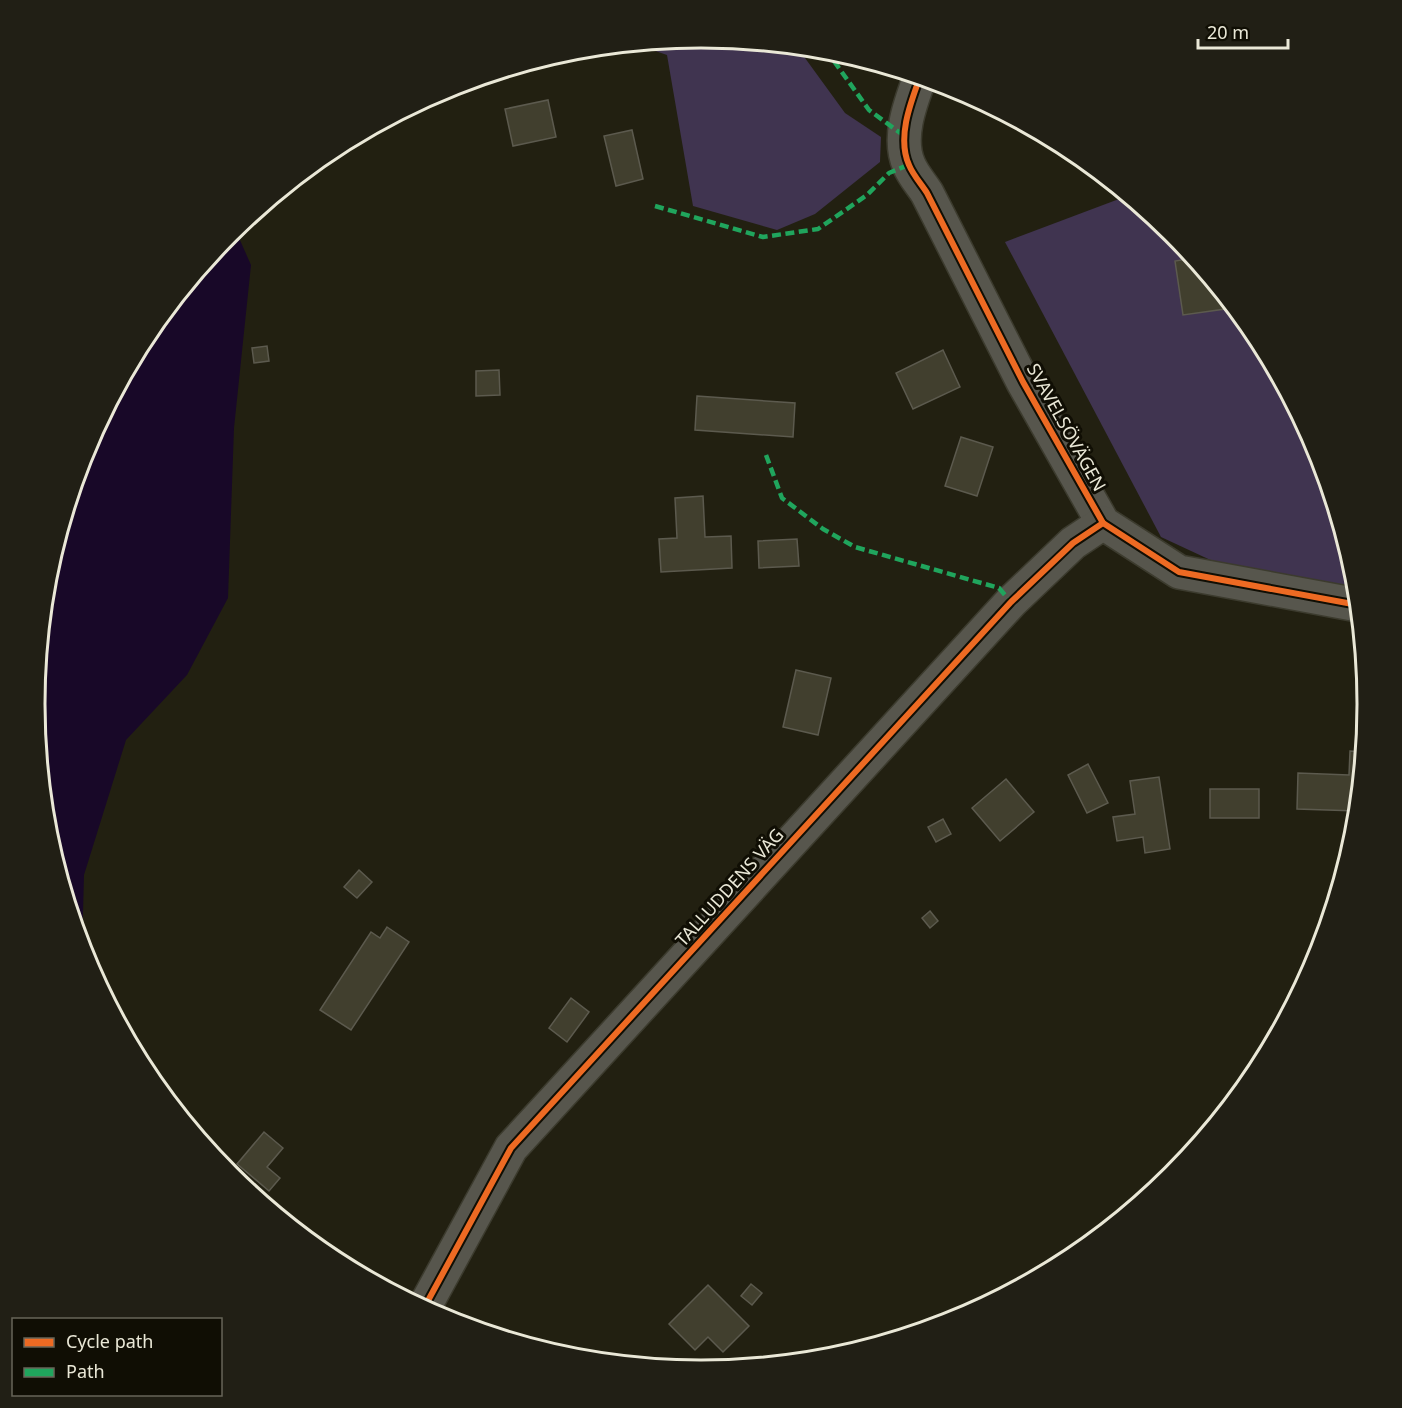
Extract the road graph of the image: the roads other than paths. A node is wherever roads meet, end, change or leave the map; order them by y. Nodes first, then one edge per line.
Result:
1 (915, 89) edge
2 (1103, 523) junction
3 (1349, 603) edge
4 (428, 1300) edge

1 - 2 street, SVAVELSÖVÄGEN
2 - 3 street, SVAVELSÖVÄGEN
2 - 4 street, TALLUDDENS VÄG

